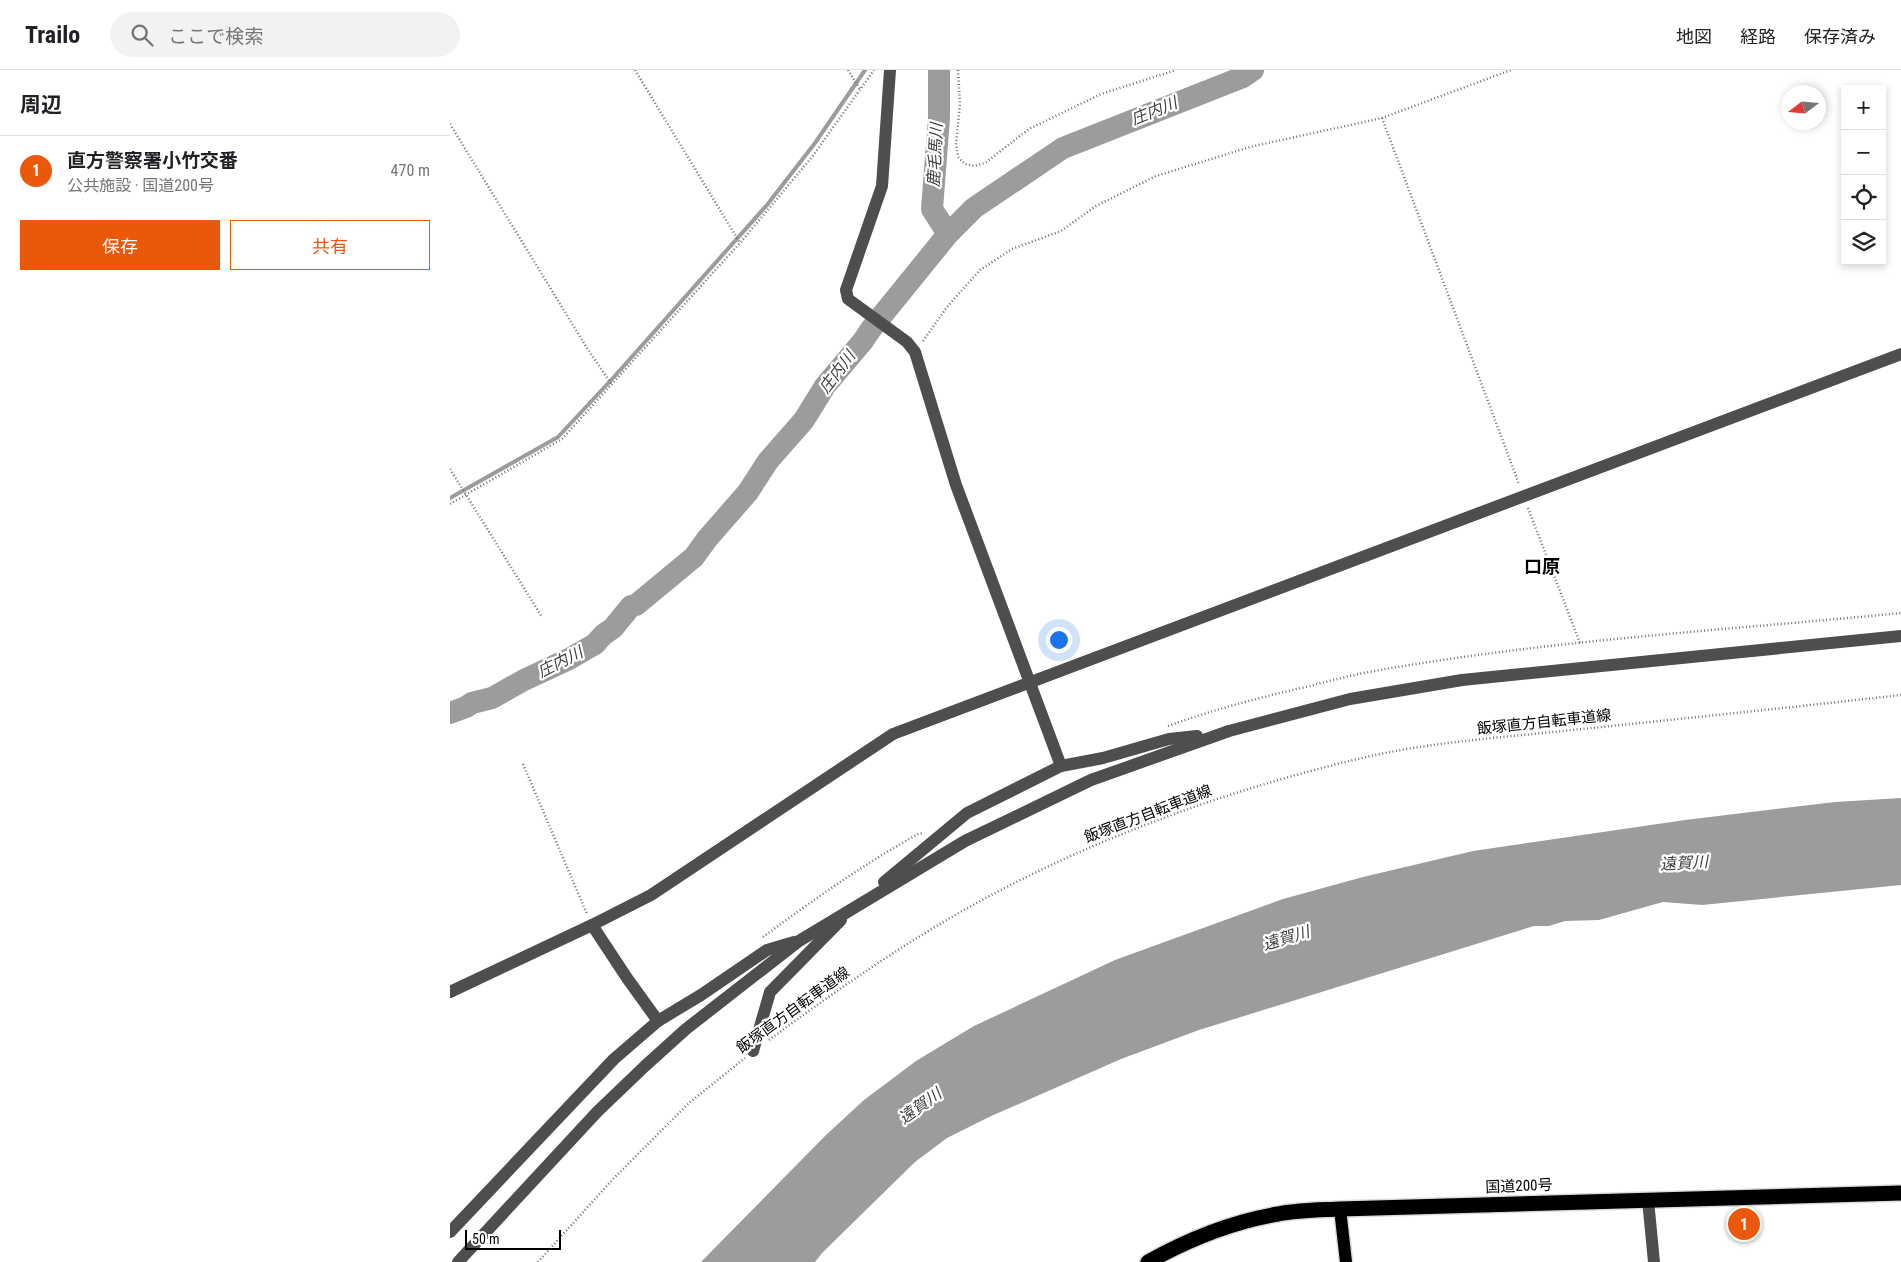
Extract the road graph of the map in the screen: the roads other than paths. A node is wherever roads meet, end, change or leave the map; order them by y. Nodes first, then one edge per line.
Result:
1 (890, 70) edge
2 (1901, 354) edge
3 (1901, 636) edge
4 (1030, 681) junction
5 (1217, 735) junction
6 (1061, 766) junction
7 (856, 905) junction
8 (592, 926) junction
9 (798, 941) junction
10 (450, 992) edge
11 (658, 1021) junction
12 (753, 1051) road end
13 (1901, 1193) edge
14 (1648, 1200) junction
15 (1340, 1209) junction
16 (450, 1232) edge
17 (458, 1262) edge
18 (1148, 1262) edge
19 (1346, 1262) edge
20 (1654, 1262) edge

1 - 4 street
2 - 4 street
3 - 5 street
4 - 6 street
4 - 8 street
5 - 6 street
5 - 7 street
6 - 7 street
7 - 9 street
7 - 12 street
8 - 10 street
8 - 11 street
9 - 11 street
9 - 17 street
11 - 16 street
13 - 14 highway, 国道200号
14 - 15 highway, 国道200号
14 - 20 street
15 - 18 highway, 国道200号
15 - 19 main road

